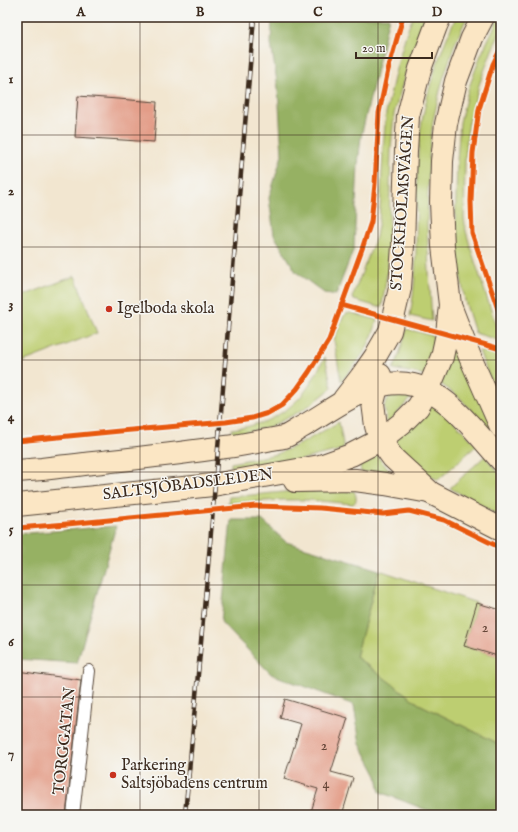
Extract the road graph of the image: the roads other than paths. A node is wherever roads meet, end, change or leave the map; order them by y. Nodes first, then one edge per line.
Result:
1 (440, 17) edge
2 (483, 17) edge
3 (450, 305) junction
4 (390, 331) junction
5 (377, 386) junction
6 (428, 390) junction
7 (341, 403) junction
8 (501, 427) edge
9 (380, 440) junction
10 (501, 460) edge
11 (17, 471) edge
12 (213, 485) junction
13 (431, 493) junction
14 (17, 505) edge
15 (501, 529) edge
16 (89, 671) dead end
17 (73, 815) edge

1 - 4 main road, STOCKHOLMSVÄGEN
2 - 3 main road
3 - 6 main road
3 - 8 main road
4 - 5 main road
4 - 7 main road, STOCKHOLMSVÄGEN
5 - 6 main road
5 - 7 main road
5 - 9 main road
6 - 9 main road, SALTSJÖBADSLEDEN
6 - 10 main road
7 - 11 main road, SALTSJÖBADSLEDEN
9 - 12 main road, SALTSJÖBADSLEDEN
9 - 13 main road
12 - 13 main road
12 - 14 main road, SALTSJÖBADSLEDEN
13 - 15 main road
16 - 17 lane, TORGGATAN

